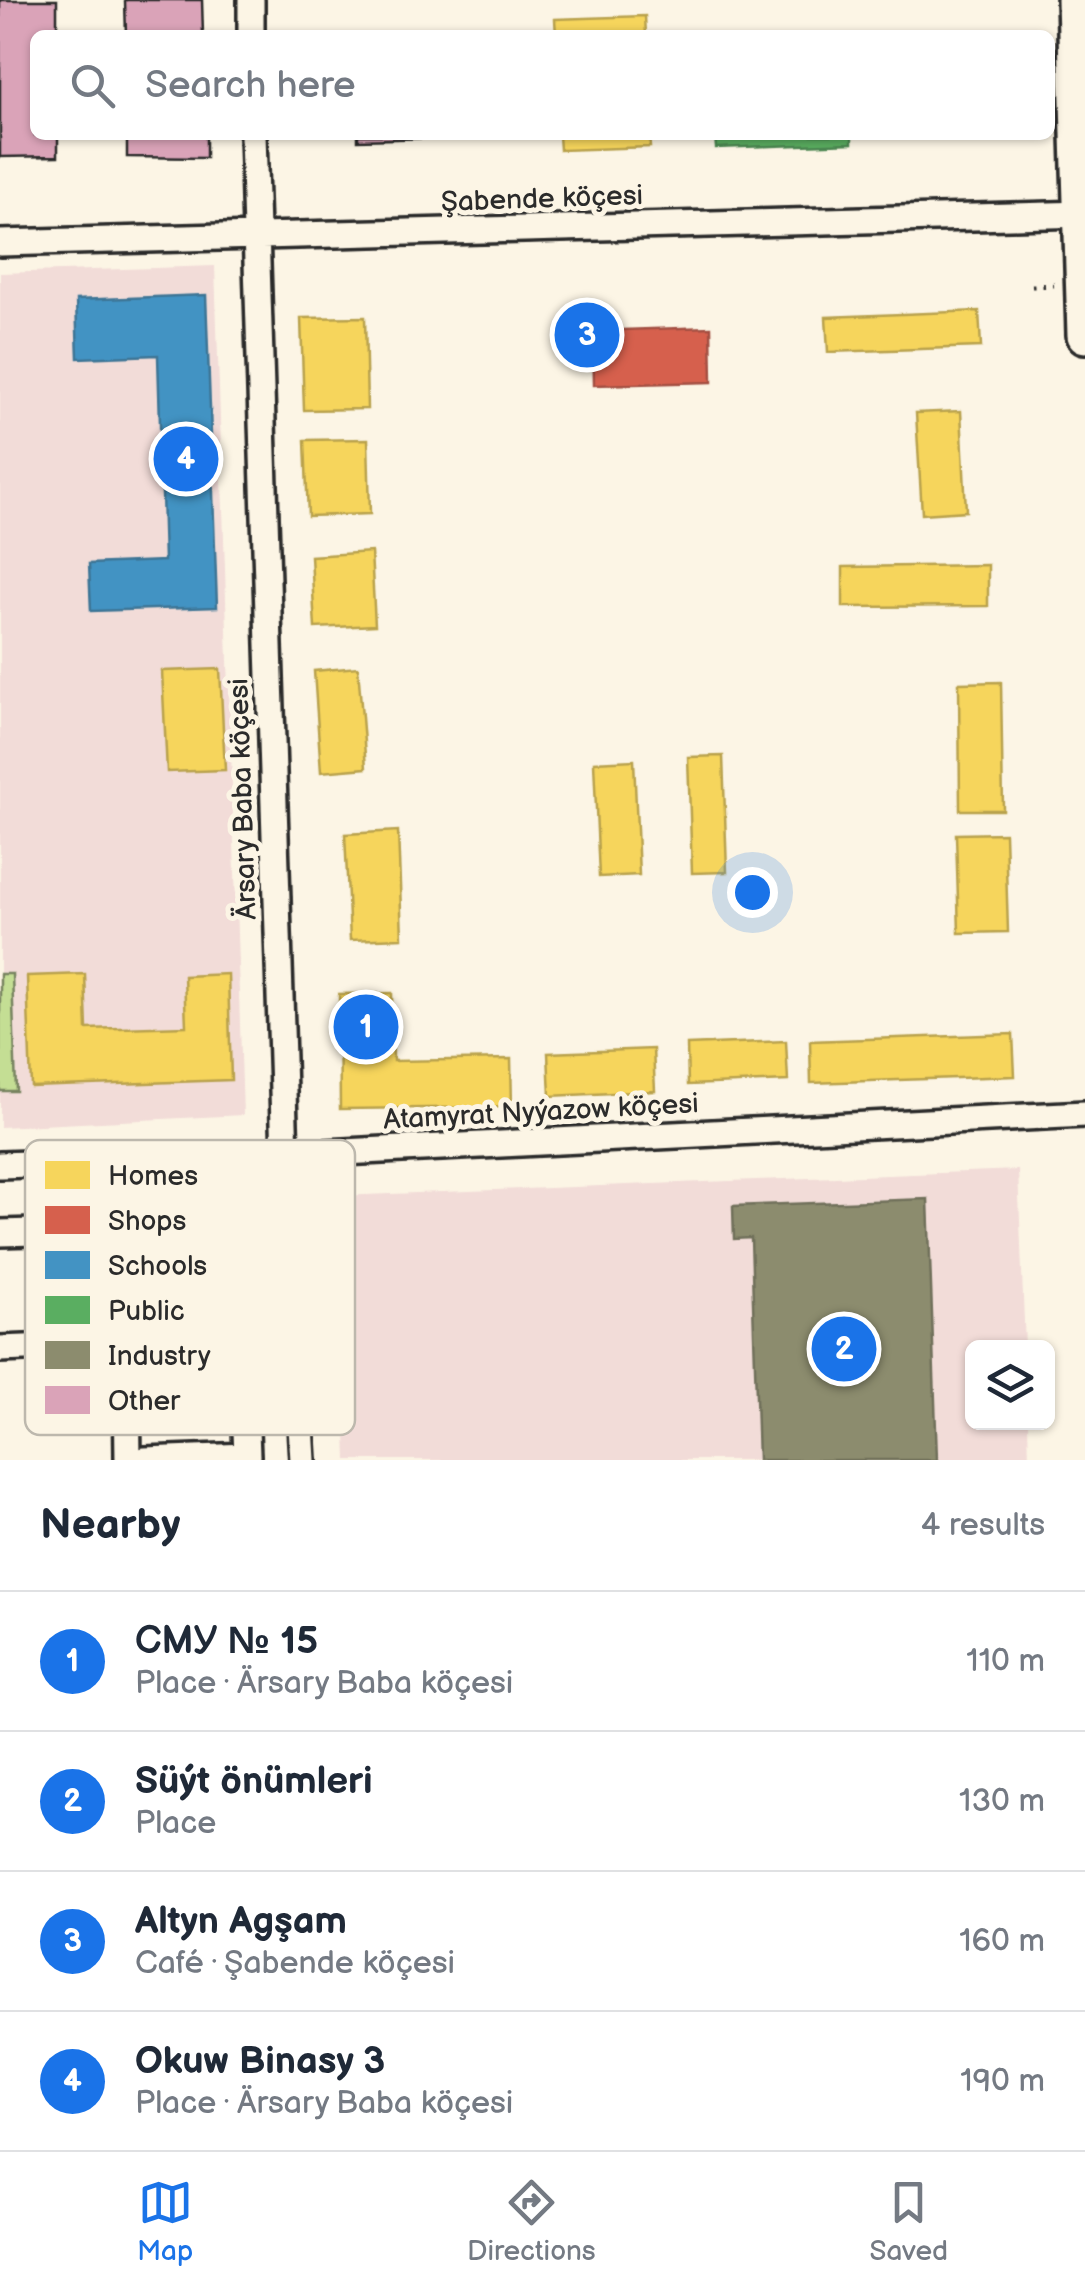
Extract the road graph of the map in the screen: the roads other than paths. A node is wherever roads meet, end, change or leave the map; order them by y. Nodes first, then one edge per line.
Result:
1 (251, 0) edge
2 (1075, 0) edge
3 (252, 30) edge
4 (253, 140) edge
5 (1083, 214) edge
6 (254, 237) junction
7 (0, 244) edge
8 (1085, 335) edge
9 (1085, 1114) edge
10 (284, 1140) edge
11 (355, 1151) edge
12 (25, 1164) edge
13 (0, 1165) edge
14 (25, 1232) edge
15 (0, 1233) edge
16 (25, 1348) edge
17 (0, 1349) edge
18 (128, 1435) edge
19 (246, 1435) edge
20 (302, 1435) edge
21 (128, 1460) edge
22 (145, 1460) edge
23 (303, 1460) edge

1 - 3 street
2 - 5 main road
4 - 6 street, Ärsary Baba köçesi
5 - 6 street, Şabende köçesi
5 - 8 main road
6 - 7 street, Şabende köçesi
6 - 10 street, Ärsary Baba köçesi
9 - 11 street, Atamyrat Nyýazow köçesi
12 - 13 street, Atamyrat Nyýazow köçesi
14 - 15 street
16 - 17 street
18 - 21 street
19 - 22 street
20 - 23 street, Ärsary Baba köçesi

